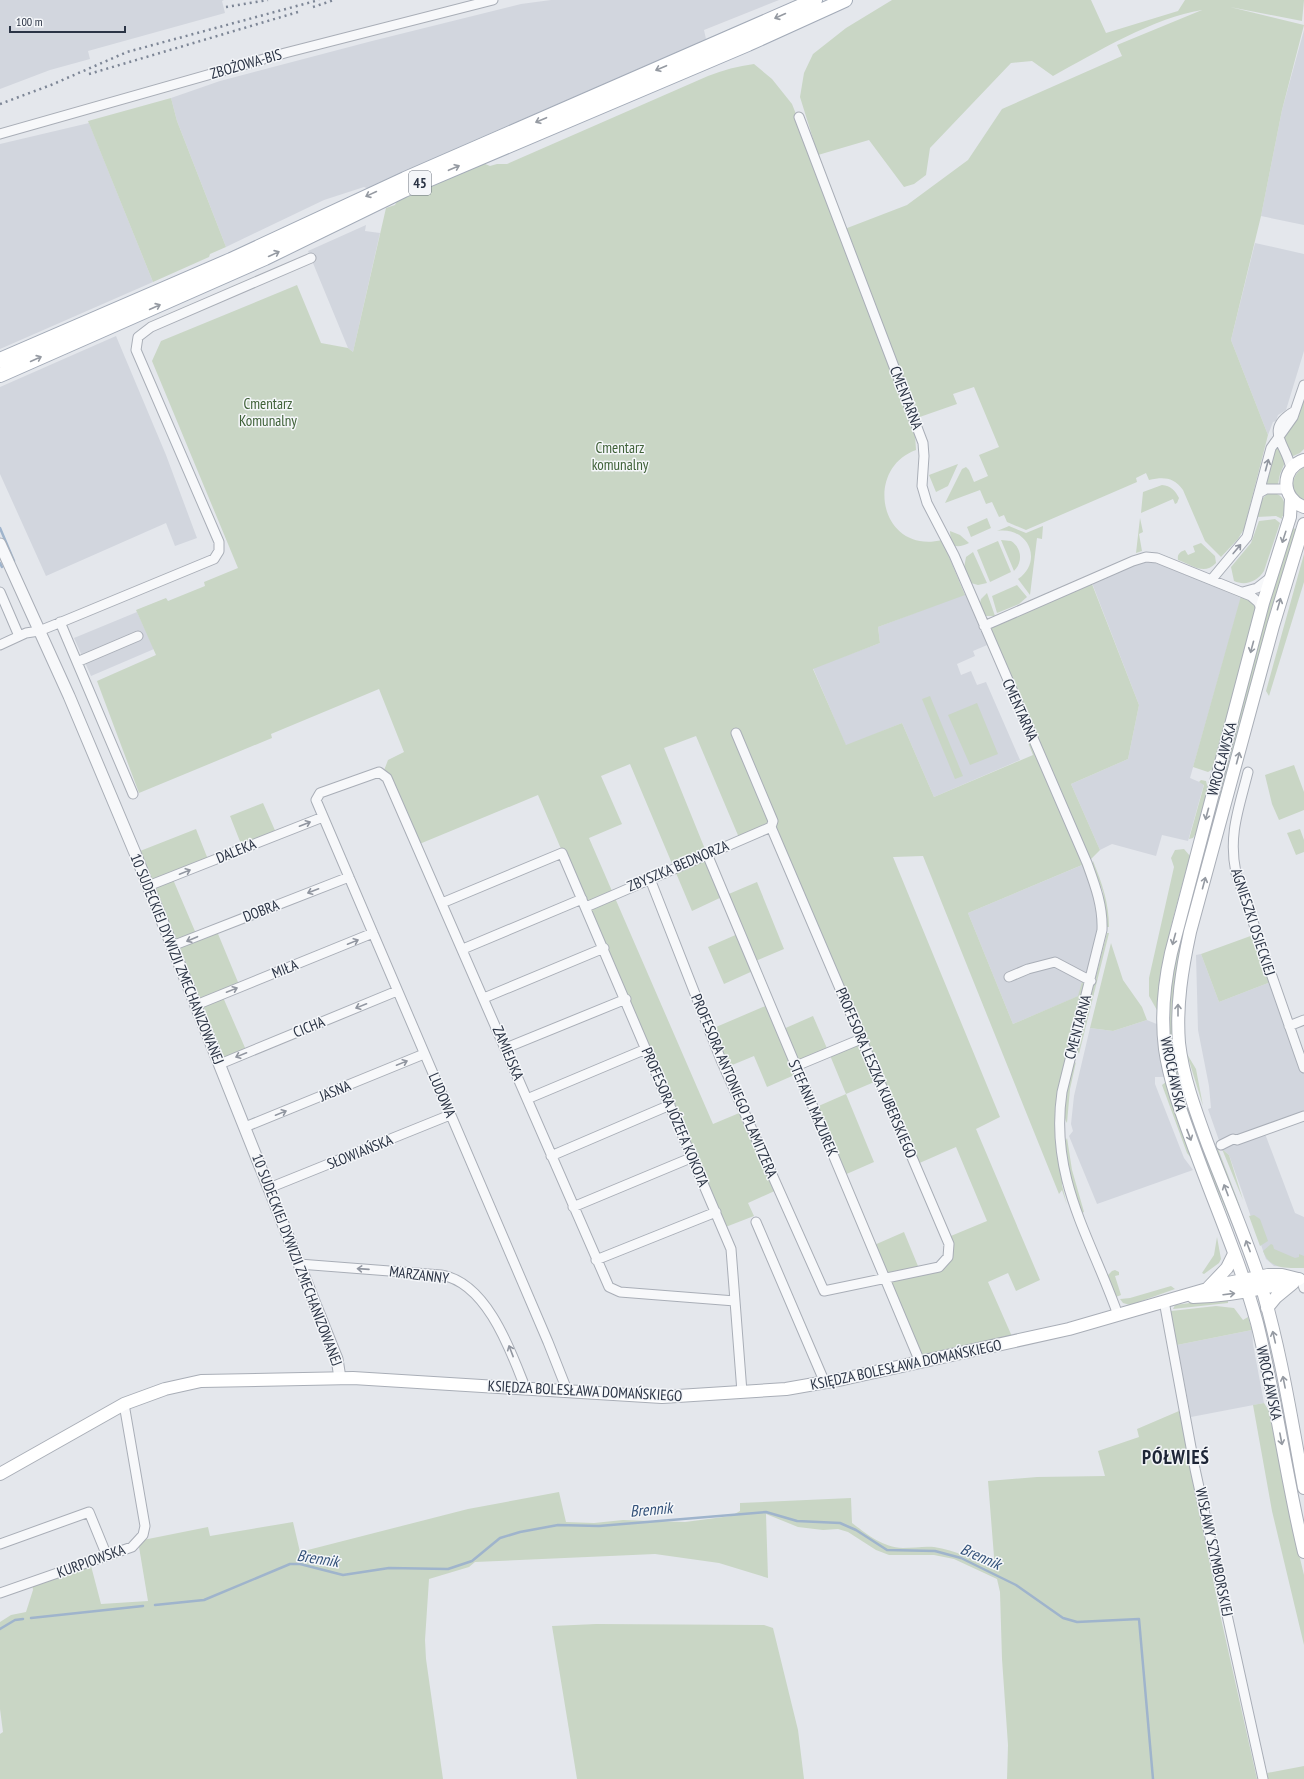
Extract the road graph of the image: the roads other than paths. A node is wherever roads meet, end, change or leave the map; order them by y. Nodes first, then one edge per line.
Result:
1 (493, 0) edge
2 (815, 0) edge
3 (845, 0) edge
4 (799, 117) dead end
5 (0, 134) edge
6 (311, 258) dead end
7 (0, 360) edge
8 (0, 375) edge
9 (1304, 385) edge
10 (1278, 438) junction
11 (1303, 460) edge
12 (1291, 469) junction
13 (1259, 493) junction
14 (1289, 494) junction
15 (1304, 507) edge
16 (1304, 524) edge
17 (0, 544) edge
18 (1272, 576) junction
19 (1212, 579) junction
20 (0, 592) edge
21 (1243, 592) junction
22 (1262, 610) junction
23 (60, 622) junction
24 (984, 626) junction
25 (39, 631) junction
26 (19, 636) junction
27 (138, 636) dead end
28 (0, 645) edge
29 (77, 662) junction
30 (736, 733) dead end
31 (1248, 772) dead end
32 (133, 794) dead end
33 (316, 800) joint
34 (323, 817) junction
35 (771, 827) junction
36 (707, 854) junction
37 (349, 877) junction
38 (650, 879) junction
39 (148, 886) junction
40 (442, 903) junction
41 (584, 903) junction
42 (373, 933) junction
43 (172, 946) junction
44 (604, 948) junction
45 (463, 949) junction
46 (1009, 977) dead end
47 (1091, 981) junction
48 (397, 991) junction
49 (484, 998) junction
50 (626, 999) junction
51 (196, 1005) junction
52 (1304, 1020) edge
53 (1289, 1026) junction
54 (862, 1039) junction
55 (506, 1048) junction
56 (646, 1049) junction
57 (424, 1054) junction
58 (220, 1064) junction
59 (796, 1066) junction
60 (1304, 1068) edge
61 (527, 1099) junction
62 (670, 1105) junction
63 (450, 1116) junction
64 (1304, 1116) edge
65 (245, 1128) junction
66 (1221, 1145) dead end
67 (551, 1156) junction
68 (693, 1157) junction
69 (269, 1188) junction
70 (573, 1207) junction
71 (716, 1212) junction
72 (756, 1222) dead end
73 (1234, 1254) junction
74 (596, 1260) junction
75 (299, 1264) junction
76 (885, 1278) junction
77 (1302, 1281) edge
78 (1260, 1283) junction
79 (1246, 1286) junction
80 (1208, 1288) junction
81 (824, 1292) joint
82 (1182, 1297) junction
83 (735, 1301) junction
84 (1164, 1301) junction
85 (1267, 1308) junction
86 (1118, 1315) junction
87 (920, 1362) junction
88 (340, 1378) junction
89 (825, 1383) junction
90 (523, 1388) junction
91 (565, 1391) junction
92 (742, 1392) junction
93 (124, 1404) junction
94 (0, 1474) edge
95 (1304, 1488) edge
96 (0, 1544) edge
97 (1304, 1552) edge
98 (106, 1556) junction
99 (0, 1592) edge
100 (1262, 1779) edge

1 - 5 street, ZBOŻOWA-BIS
2 -> 7 main road, 45
8 -> 3 main road, 45
4 - 24 street, CMENTARNA
6 - 23 street
9 - 10 street
10 - 12 street
13 -> 10 street
11 - 12 main road
12 - 14 main road, WROCŁAWSKA
13 - 14 street
19 -> 13 street
14 - 15 main road
14 -> 18 main road, WROCŁAWSKA
78 -> 16 main road, WROCŁAWSKA
17 - 25 street, 10 SUDECKIEJ DYWIZJI ZMECHANIZOWANEJ
18 - 21 street
18 - 22 main road, WROCŁAWSKA
19 - 21 street
19 - 24 street
20 - 26 street
21 - 22 street
22 -> 73 main road, WROCŁAWSKA
23 - 25 street
23 - 29 street
24 - 47 street, CMENTARNA
25 - 26 street
25 - 39 street, 10 SUDECKIEJ DYWIZJI ZMECHANIZOWANEJ
26 - 28 street
27 - 29 street
29 - 32 street
30 - 35 street, PROFESORA LESZKA KUBERSKIEGO
31 - 53 street, AGNIESZKI OSIECKIEJ
33 - 34 street, LUDOWA
33 - 40 street, ZAMIEJSKA
34 - 37 street, LUDOWA
39 -> 34 street, DALEKA
35 - 36 street, ZBYSZKA BEDNORZA
35 - 54 street, PROFESORA LESZKA KUBERSKIEGO
36 - 38 street, ZBYSZKA BEDNORZA
36 - 59 street, STEFANII MAZUREK
37 - 42 street, LUDOWA
37 -> 43 street, DOBRA
38 - 41 street, ZBYSZKA BEDNORZA
38 - 81 street, PROFESORA ANTONIEGO PLAMITZERA
39 - 43 street, 10 SUDECKIEJ DYWIZJI ZMECHANIZOWANEJ
40 - 41 street, PROFESORA JÓZEFA KOKOTA
40 - 45 street, ZAMIEJSKA
41 - 44 street, PROFESORA JÓZEFA KOKOTA
41 - 45 street, ZBYSZKA BEDNORZA
42 - 48 street, LUDOWA
51 -> 42 street, MIŁA
43 - 51 street, 10 SUDECKIEJ DYWIZJI ZMECHANIZOWANEJ
44 - 49 street
44 - 50 street, PROFESORA JÓZEFA KOKOTA
45 - 49 street, ZAMIEJSKA
46 - 47 street
47 - 86 street, CMENTARNA
48 - 57 street, LUDOWA
48 -> 58 street, CICHA
49 - 55 street, ZAMIEJSKA
50 - 55 street
50 - 56 street, PROFESORA JÓZEFA KOKOTA
51 - 58 street, 10 SUDECKIEJ DYWIZJI ZMECHANIZOWANEJ
52 - 53 street
53 - 60 street, AGNIESZKI OSIECKIEJ
54 - 59 street
54 - 76 street, PROFESORA LESZKA KUBERSKIEGO
55 - 61 street, ZAMIEJSKA
56 - 61 street
56 - 62 street, PROFESORA JÓZEFA KOKOTA
57 - 63 street, LUDOWA
65 -> 57 street, JASNA
58 - 65 street, 10 SUDECKIEJ DYWIZJI ZMECHANIZOWANEJ
59 - 76 street, STEFANII MAZUREK
61 - 67 street, ZAMIEJSKA
62 - 67 street
62 - 68 street, PROFESORA JÓZEFA KOKOTA
63 - 69 street, SŁOWIAŃSKA
63 - 91 street, LUDOWA
64 - 66 street
65 - 69 street, 10 SUDECKIEJ DYWIZJI ZMECHANIZOWANEJ
67 - 70 street, ZAMIEJSKA
68 - 70 street
68 - 71 street, PROFESORA JÓZEFA KOKOTA
69 - 75 street, 10 SUDECKIEJ DYWIZJI ZMECHANIZOWANEJ
70 - 74 street, ZAMIEJSKA
71 - 74 street
71 - 83 street, PROFESORA JÓZEFA KOKOTA
72 - 89 street
73 - 79 main road, WROCŁAWSKA
73 - 80 main road
74 - 83 street, ZAMIEJSKA
75 - 88 street, 10 SUDECKIEJ DYWIZJI ZMECHANIZOWANEJ
90 -> 75 street, MARZANNY
76 - 81 street, PROFESORA LESZKA KUBERSKIEGO
76 - 87 street, STEFANII MAZUREK
77 - 78 main road
77 - 85 main road
78 - 79 main road
78 - 85 main road, WROCŁAWSKA
79 - 80 main road, KSIĘDZA BOLESŁAWA DOMAŃSKIEGO
82 -> 79 main road, KSIĘDZA BOLESŁAWA DOMAŃSKIEGO
79 -> 97 main road, WROCŁAWSKA
80 - 82 main road, KSIĘDZA BOLESŁAWA DOMAŃSKIEGO
82 - 84 main road, KSIĘDZA BOLESŁAWA DOMAŃSKIEGO
83 - 92 street, PROFESORA JÓZEFA KOKOTA
84 - 86 main road, KSIĘDZA BOLESŁAWA DOMAŃSKIEGO
84 - 100 street, WISŁAWY SZYMBORSKIEJ
95 -> 85 main road, WROCŁAWSKA
86 - 87 main road, KSIĘDZA BOLESŁAWA DOMAŃSKIEGO
87 - 89 main road, KSIĘDZA BOLESŁAWA DOMAŃSKIEGO
88 - 90 main road, KSIĘDZA BOLESŁAWA DOMAŃSKIEGO
88 - 93 main road, KSIĘDZA BOLESŁAWA DOMAŃSKIEGO
89 - 92 main road, KSIĘDZA BOLESŁAWA DOMAŃSKIEGO
90 - 91 main road, KSIĘDZA BOLESŁAWA DOMAŃSKIEGO
91 - 92 main road, KSIĘDZA BOLESŁAWA DOMAŃSKIEGO
93 - 94 main road, KSIĘDZA BOLESŁAWA DOMAŃSKIEGO
93 - 98 street, KURPIOWSKA
96 - 98 street
98 - 99 street, KURPIOWSKA

